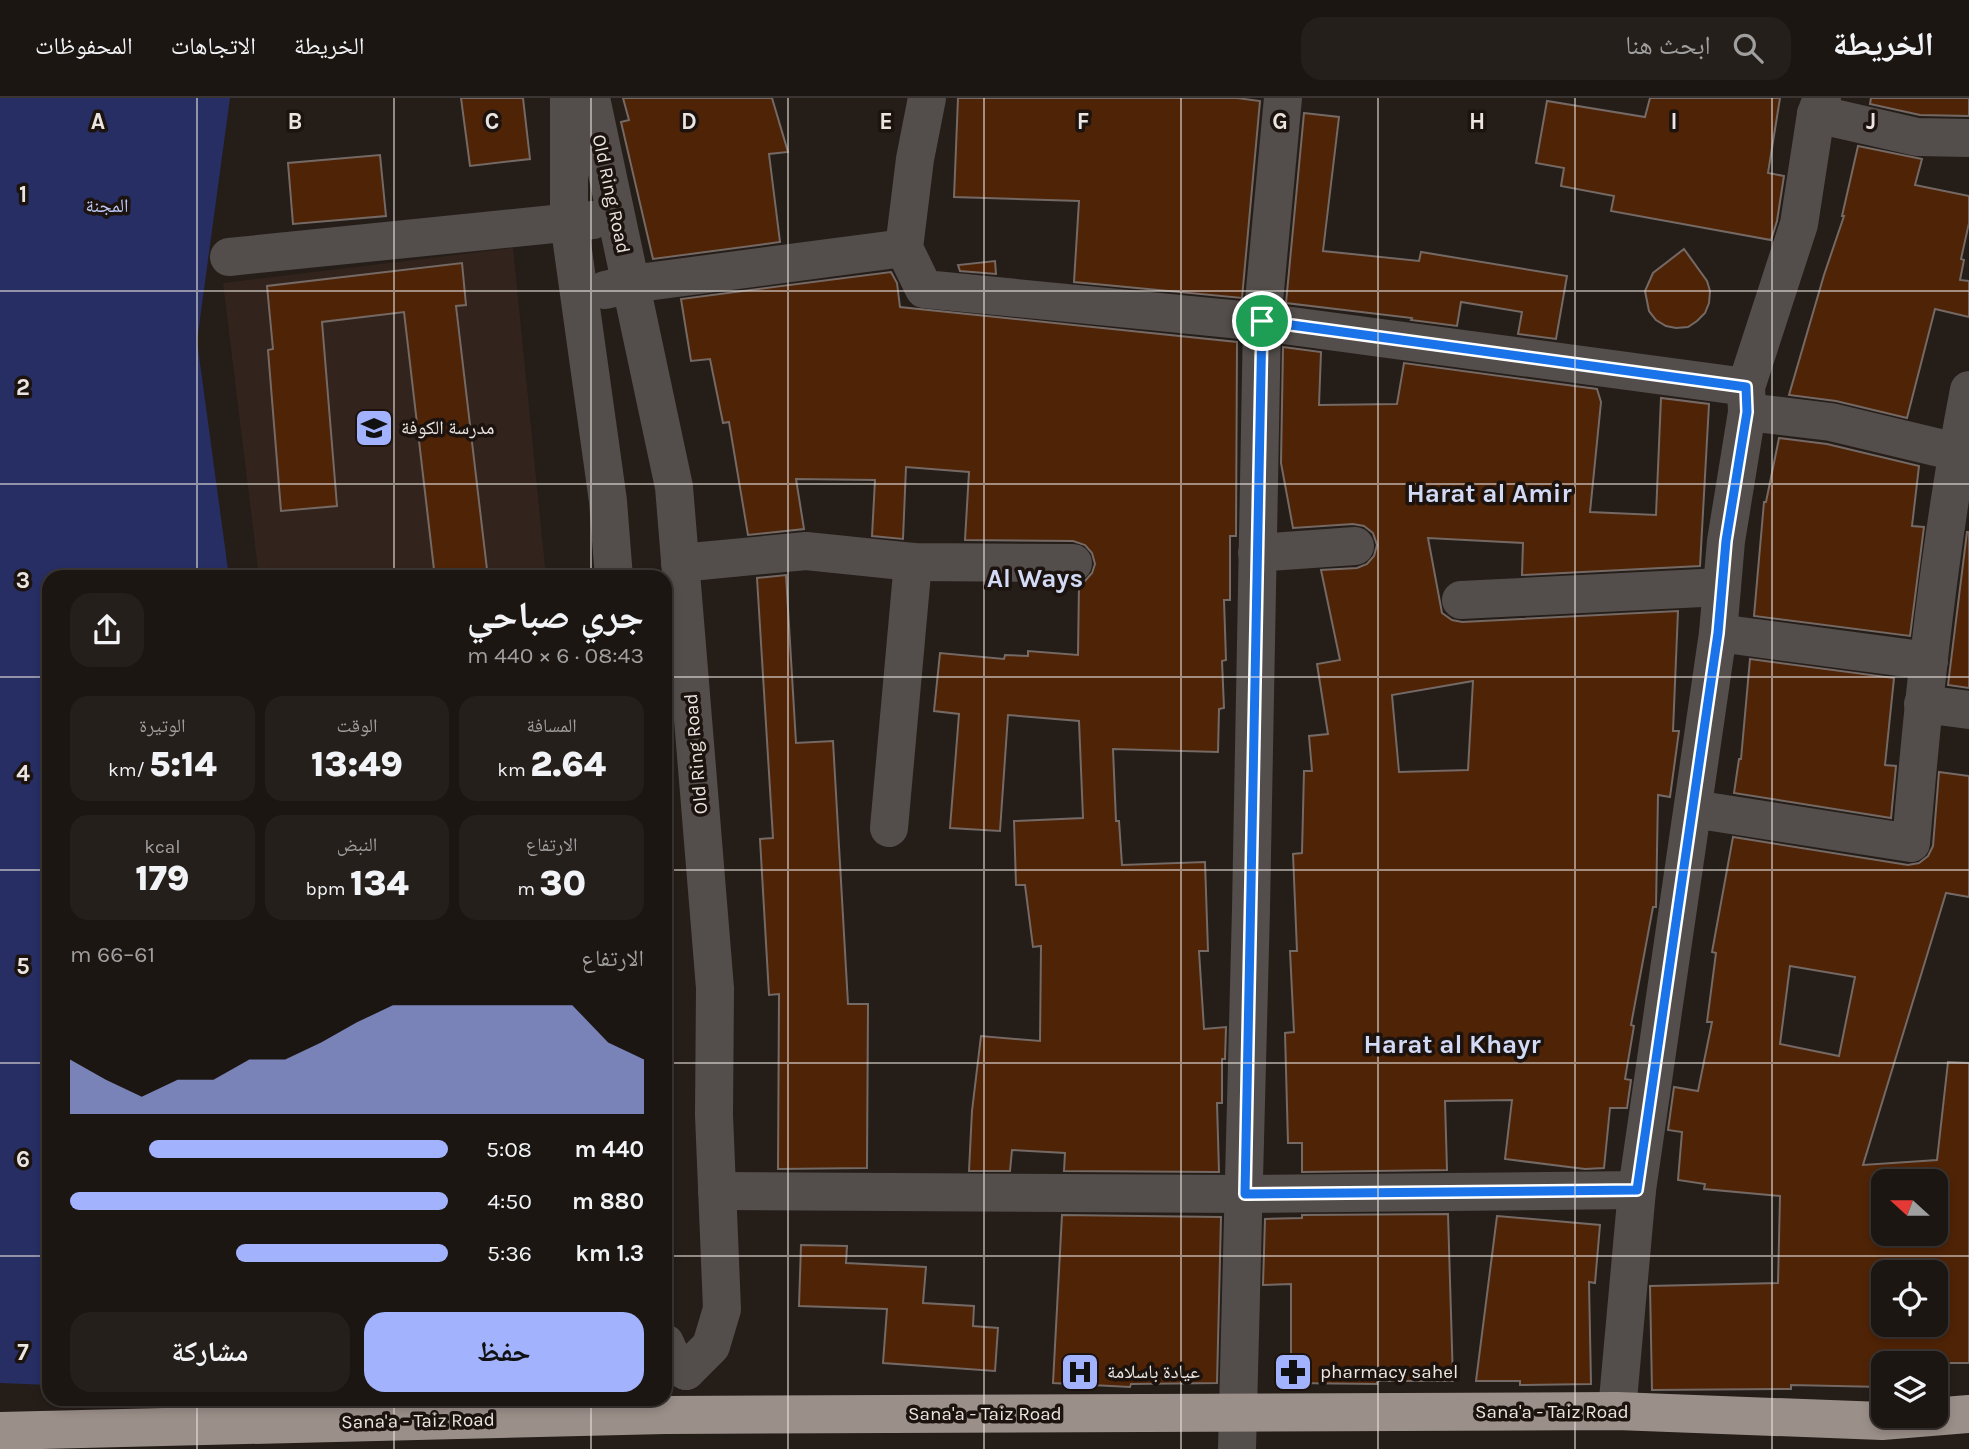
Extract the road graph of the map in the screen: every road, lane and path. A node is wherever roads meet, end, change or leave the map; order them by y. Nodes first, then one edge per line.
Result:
1 (569, 98) edge
2 (591, 98) edge
3 (927, 98) edge
4 (1283, 98) edge
5 (1819, 106) edge
6 (1969, 138) edge
7 (617, 218) junction
8 (569, 222) junction
9 (904, 248) junction
10 (229, 257) dead end
11 (631, 284) junction
12 (579, 296) junction
13 (1262, 321) junction
14 (1969, 390) edge
15 (1747, 400) junction
16 (1963, 454) edge
17 (1355, 546) dead end
18 (1257, 553) junction
19 (913, 562) junction
20 (680, 563) junction
21 (1073, 563) dead end
22 (613, 570) edge
23 (1722, 587) junction
24 (1461, 600) dead end
25 (1718, 633) junction
26 (1929, 661) junction
27 (1923, 704) junction
28 (1969, 710) edge
29 (1693, 809) junction
30 (889, 828) dead end
31 (1637, 1190) junction
32 (718, 1191) junction
33 (1245, 1194) junction
34 (676, 1357) edge
35 (1617, 1411) junction
36 (1969, 1414) edge
37 (690, 1416) junction
38 (0, 1431) edge
39 (1238, 1431) edge

1 - 8 street, Old Ring Road
2 - 7 street, Old Ring Road
3 - 9 street
4 - 13 street
5 - 6 street
5 - 15 street
7 - 8 street
7 - 11 street, Old Ring Road
8 - 10 street
8 - 12 street, Old Ring Road
9 - 11 street
9 - 13 street
11 - 12 street
11 - 20 street, Old Ring Road
12 - 22 street, Old Ring Road
13 - 15 street
13 - 18 street
14 - 16 street
15 - 16 street
15 - 23 street
16 - 26 street
17 - 18 street
18 - 33 street
19 - 20 street
19 - 21 street
19 - 30 street
20 - 32 street, Old Ring Road
23 - 24 street
23 - 25 street
25 - 26 street
25 - 29 street
26 - 27 street
27 - 28 street
27 - 29 street
29 - 31 street
31 - 33 street
31 - 35 street
32 - 33 street
32 - 34 street, Old Ring Road
33 - 39 street
34 - 37 street
35 - 36 highway, Sana'a - Taiz Road
35 - 39 highway, Sana'a - Taiz Road
37 - 38 highway, Sana'a - Taiz Road
37 - 39 highway, Sana'a - Taiz Road

